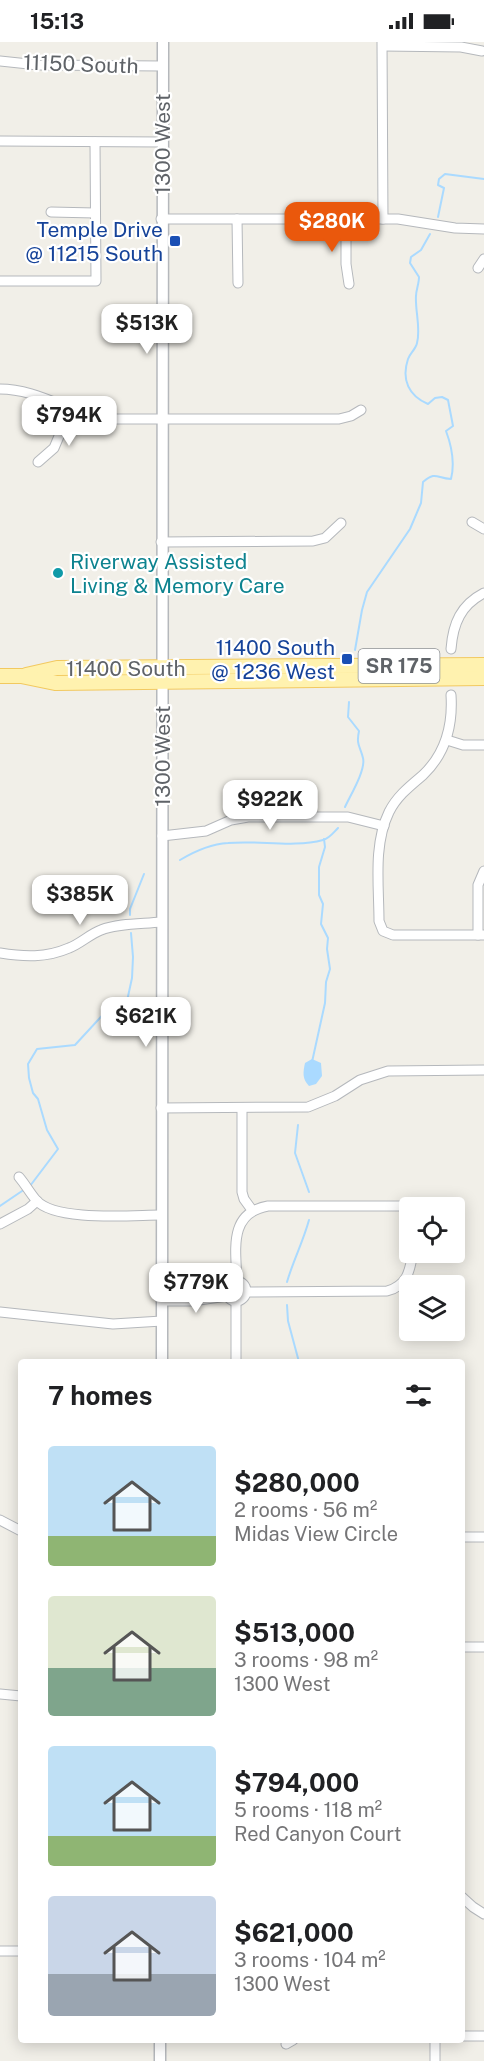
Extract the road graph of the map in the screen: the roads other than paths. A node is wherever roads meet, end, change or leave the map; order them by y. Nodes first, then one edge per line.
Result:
1 (163, 42) edge
2 (382, 44) edge
3 (482, 51) dead end
4 (0, 61) edge
5 (162, 66) junction
6 (0, 141) edge
7 (95, 141) junction
8 (162, 142) junction
9 (51, 212) dead end
10 (95, 213) junction
11 (161, 219) junction
12 (237, 219) junction
13 (346, 219) junction
14 (383, 219) junction
15 (484, 229) edge
16 (484, 259) edge
17 (478, 268) dead end
18 (0, 281) edge
19 (238, 283) dead end
20 (349, 284) dead end
21 (0, 389) edge
22 (71, 408) junction
23 (361, 410) dead end
24 (161, 419) junction
25 (38, 462) dead end
26 (472, 522) dead end
27 (341, 523) dead end
28 (484, 530) edge
29 (161, 542) junction
30 (484, 593) edge
31 (451, 649) dead end
32 (484, 665) edge
33 (161, 668) junction
34 (0, 676) edge
35 (21, 676) junction
36 (484, 678) edge
37 (161, 682) junction
38 (451, 695) dead end
39 (447, 740) junction
40 (484, 745) edge
41 (384, 826) junction
42 (162, 836) junction
43 (484, 871) edge
44 (161, 922) junction
45 (481, 935) edge
46 (0, 953) edge
47 (484, 1070) edge
48 (161, 1108) junction
49 (242, 1108) junction
50 (19, 1177) dead end
51 (34, 1197) junction
52 (399, 1206) edge
53 (252, 1210) junction
54 (160, 1215) junction
55 (0, 1224) edge
56 (410, 1263) edge
57 (237, 1281) junction
58 (227, 1291) junction
59 (246, 1292) junction
60 (162, 1296) junction
61 (236, 1301) junction
62 (0, 1312) edge
63 (162, 1321) junction
64 (162, 1359) edge
65 (236, 1359) edge
66 (0, 1520) edge
67 (18, 1529) edge
68 (465, 1537) edge
69 (484, 1537) edge
70 (465, 1647) edge
71 (484, 1647) edge
72 (0, 1694) edge
73 (18, 1696) edge
74 (465, 1899) edge
75 (484, 1914) edge
76 (0, 1952) edge
77 (18, 1952) edge
78 (465, 2036) edge
79 (484, 2036) edge
80 (160, 2043) edge
81 (435, 2043) edge
82 (160, 2061) edge
83 (435, 2061) edge

1 - 5 street, 1300 West
2 - 3 street
2 - 14 street
4 - 5 street, 11150 South
5 - 8 street, 1300 West
6 - 7 street
7 - 8 street
7 - 10 street
8 - 11 street, 1300 West
9 - 10 street
10 - 18 street
11 - 12 street
11 - 24 street, 1300 West
12 - 13 street
12 - 19 street
13 - 14 street
13 - 20 street
14 - 15 street
16 - 17 street
21 - 22 street
22 - 24 street
22 - 25 street
23 - 24 street
24 - 29 street, 1300 West
26 - 28 street
27 - 29 street
29 - 33 street, 1300 West
30 - 31 street
32 - 33 main road, 11400 South / SR 175
33 - 35 main road, 11400 South / SR 175
33 - 37 street, 1300 West
34 - 35 main road, 11400 South / SR 175
35 - 37 main road, 11400 South / SR 175
36 - 37 main road, 11400 South / SR 175
37 - 42 street, 1300 West
38 - 39 street
39 - 40 street
39 - 41 street
41 - 42 street
41 - 45 street
42 - 44 street, 1300 West
43 - 45 street
44 - 46 street
44 - 48 street, 1300 West
47 - 49 street
48 - 49 street
48 - 54 street, 1300 West
49 - 53 street
50 - 51 street
51 - 54 street
51 - 55 street
52 - 53 street
53 - 57 street
54 - 60 street, 1300 West
56 - 59 street
57 - 58 street
57 - 59 street
58 - 60 street
58 - 61 street
59 - 61 street
60 - 63 street, 1300 West
61 - 65 street
62 - 63 street
63 - 64 street, 1300 West
66 - 67 street
68 - 69 street
70 - 71 street
72 - 73 street
74 - 75 street
76 - 77 street
78 - 79 street
80 - 82 street
81 - 83 street

